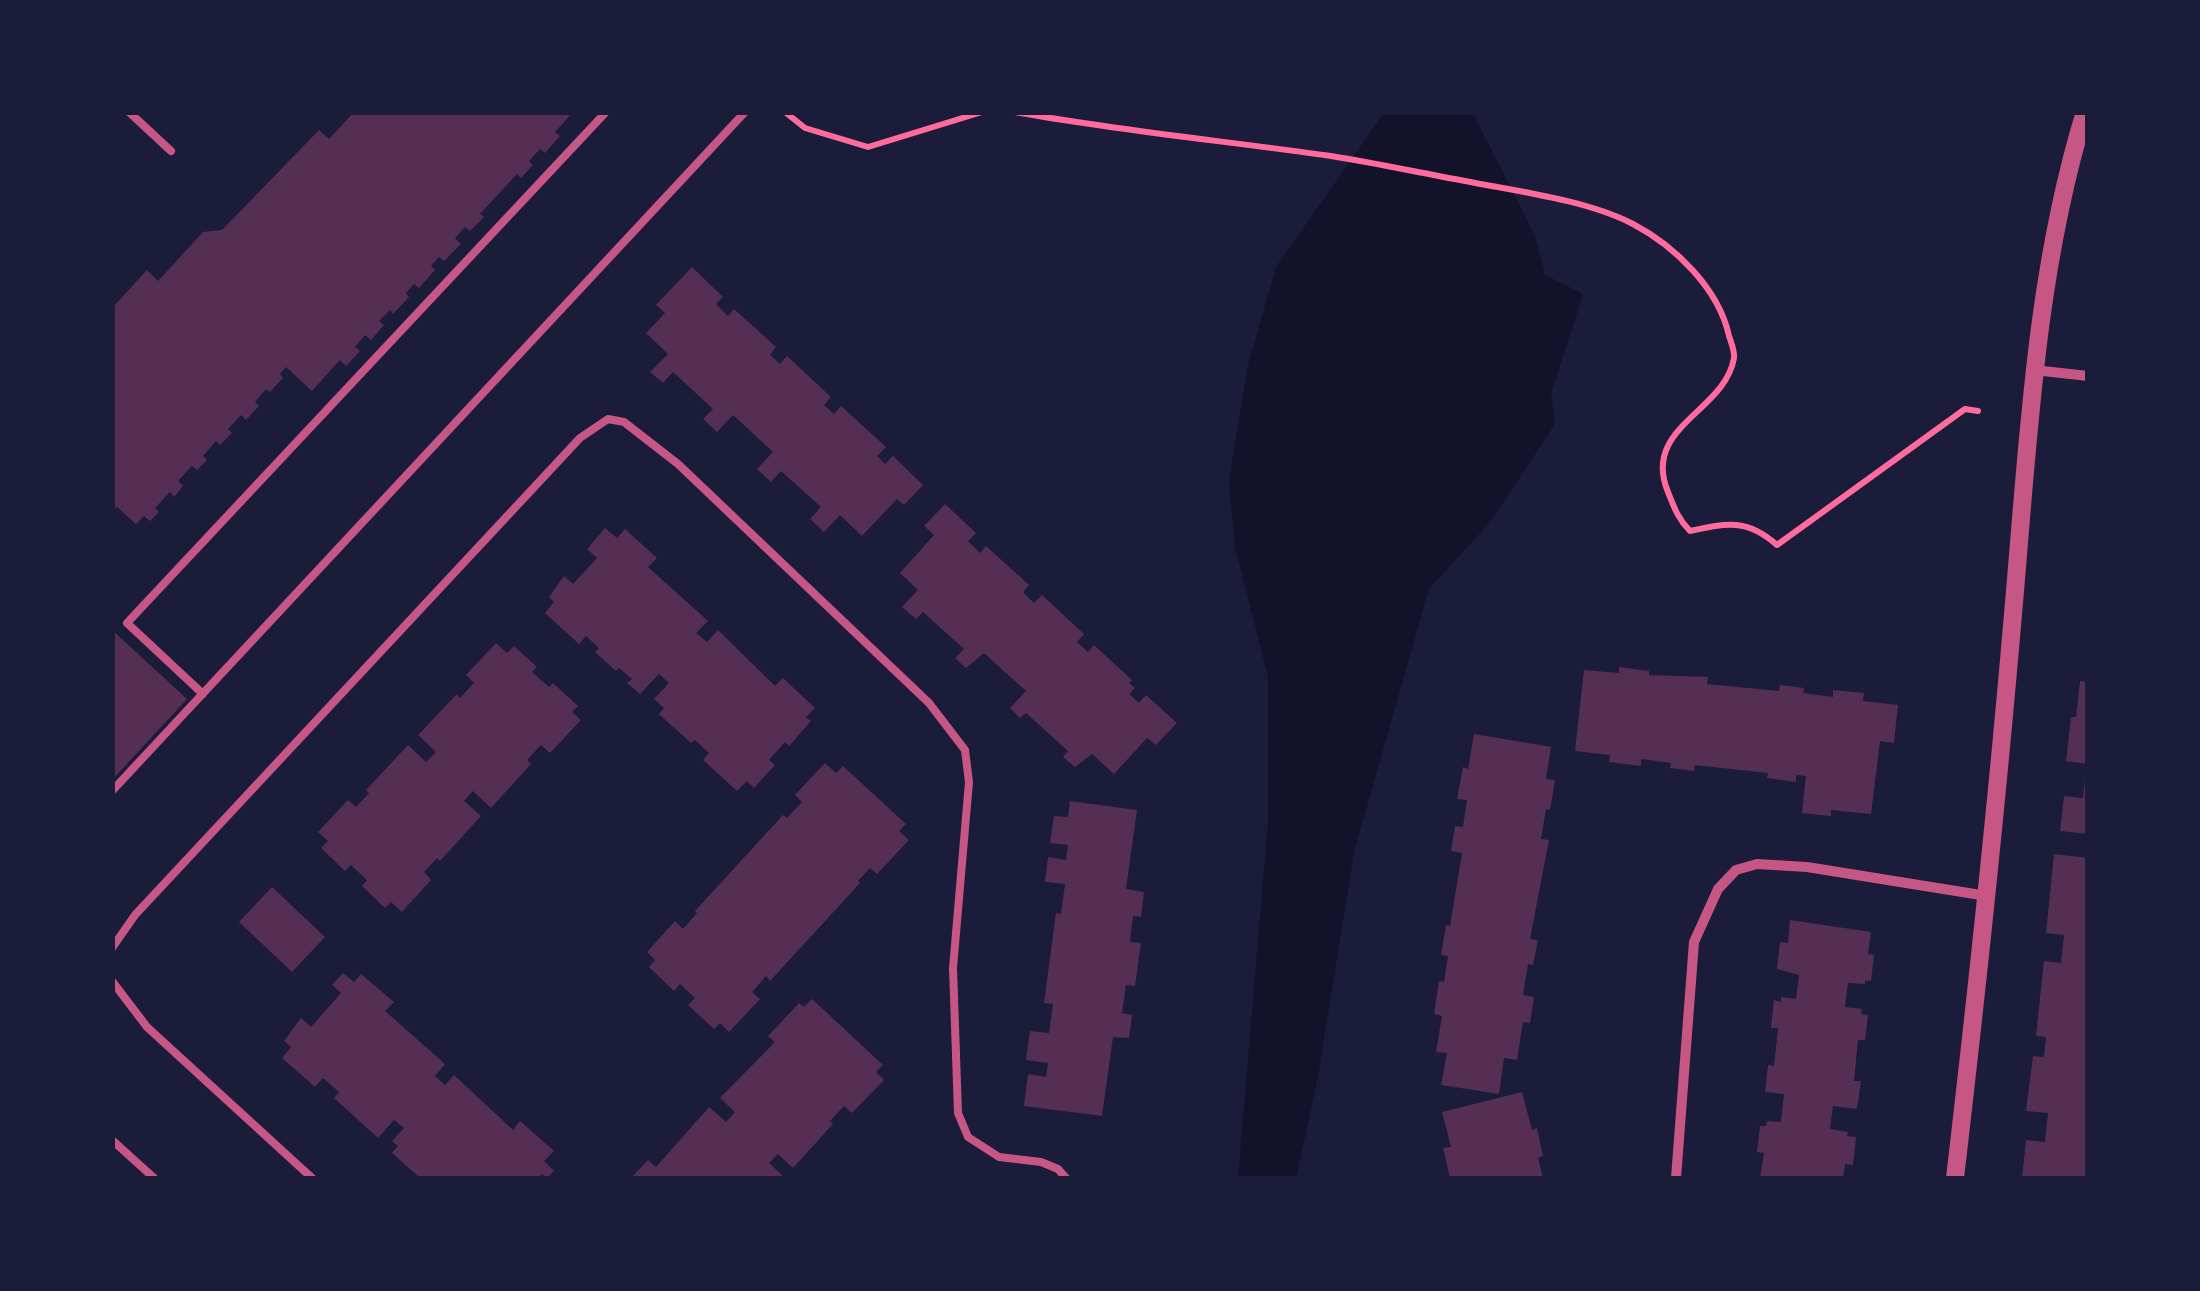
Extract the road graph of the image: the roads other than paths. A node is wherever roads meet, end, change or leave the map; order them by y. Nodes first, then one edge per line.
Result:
1 (129, 112) edge
2 (606, 112) edge
3 (745, 112) edge
4 (2085, 112) edge
5 (171, 151) dead end
6 (2034, 370) junction
7 (2088, 376) edge
8 (203, 694) junction
9 (112, 791) edge
10 (1988, 896) junction
11 (112, 948) edge
12 (112, 981) edge
13 (112, 1140) edge
14 (154, 1178) edge
15 (312, 1178) edge
16 (1066, 1178) edge
17 (1676, 1178) edge
18 (1955, 1178) edge

1 - 5 lane
2 - 8 lane
3 - 8 lane
4 - 6 street
6 - 7 street
6 - 10 street
8 - 9 lane
10 - 17 street
10 - 18 street
11 - 16 lane
12 - 15 lane
13 - 14 lane

